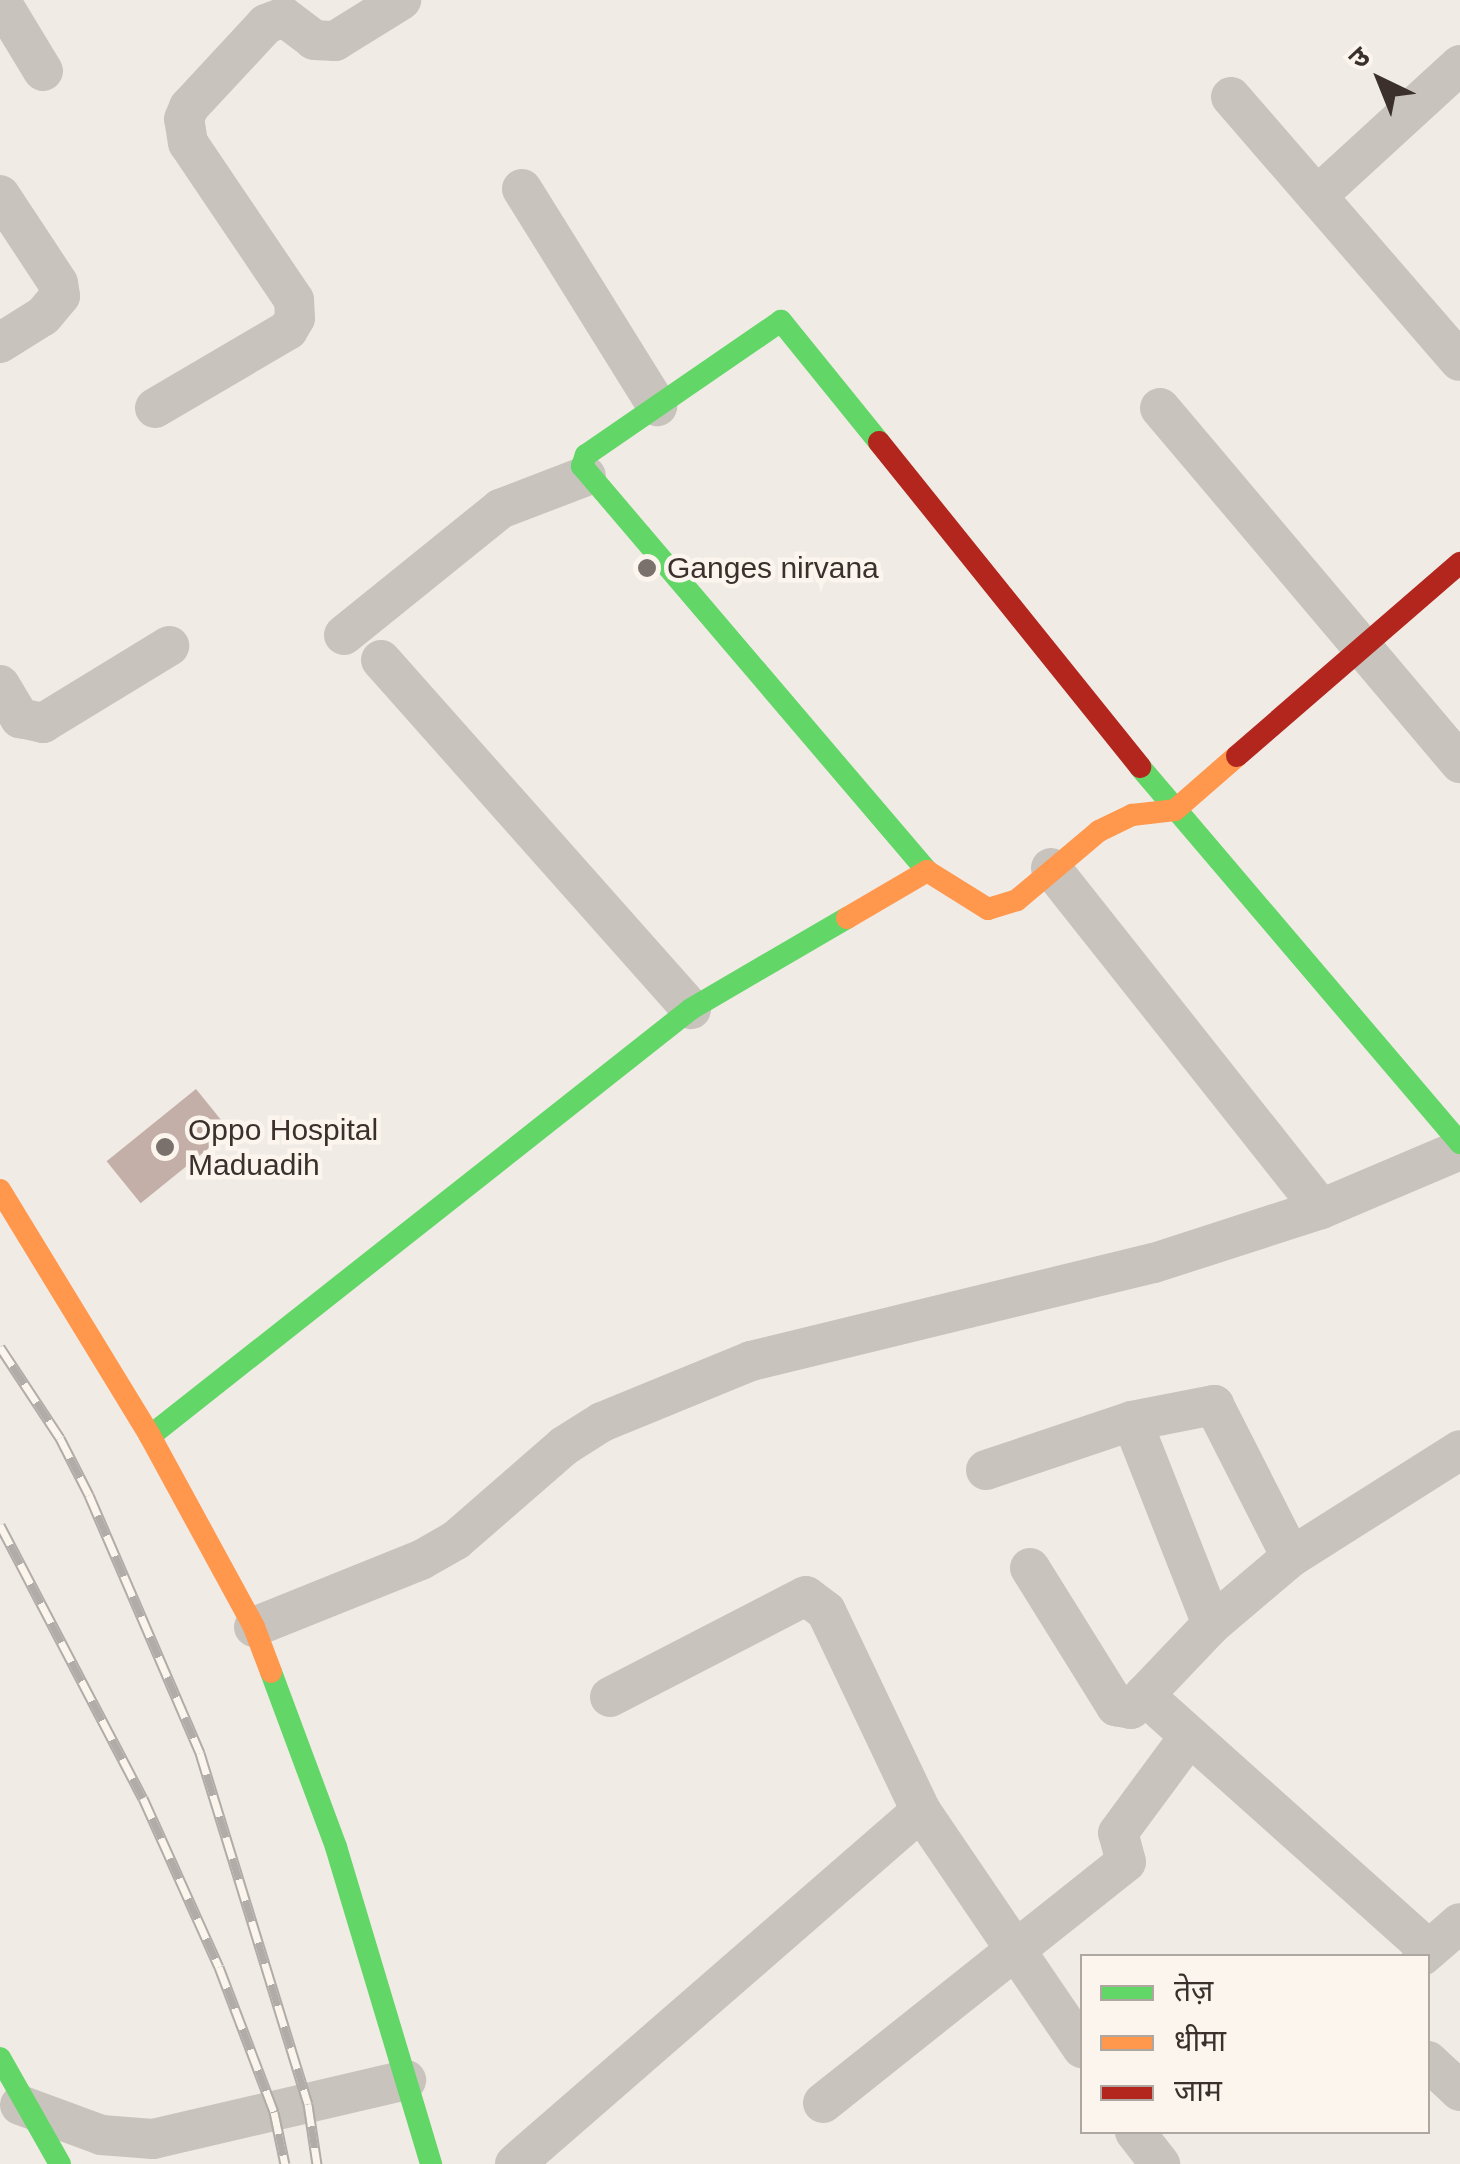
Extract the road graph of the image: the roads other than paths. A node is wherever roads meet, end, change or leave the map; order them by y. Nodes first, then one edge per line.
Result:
1 (0, 0) edge
2 (400, 0) edge
3 (1460, 66) edge
4 (43, 71) dead end
5 (1232, 98) dead end
6 (522, 190) dead end
7 (0, 196) edge
8 (1317, 196) junction
9 (0, 343) edge
10 (1460, 362) edge
11 (657, 406) junction
12 (156, 408) dead end
13 (1160, 408) dead end
14 (586, 476) junction
15 (1460, 563) edge
16 (344, 635) dead end
17 (169, 646) dead end
18 (1364, 647) junction
19 (380, 660) dead end
20 (0, 685) edge
21 (1460, 763) edge
22 (1174, 810) junction
23 (1051, 868) junction
24 (928, 871) junction
25 (691, 1009) junction
26 (1460, 1146) edge
27 (0, 1190) edge
28 (1320, 1209) junction
29 (1132, 1421) junction
30 (150, 1436) junction
31 (1460, 1450) edge
32 (986, 1470) dead end
33 (1291, 1557) junction
34 (1030, 1568) dead end
35 (1212, 1624) junction
36 (254, 1627) junction
37 (1144, 1694) junction
38 (610, 1697) dead end
39 (1188, 1738) junction
40 (921, 1812) junction
41 (1460, 1923) edge
42 (1018, 1948) junction
43 (1425, 1953) edge
44 (1080, 2045) edge
45 (0, 2058) edge
46 (1430, 2063) edge
47 (406, 2080) junction
48 (1460, 2091) edge
49 (0, 2092) edge
50 (823, 2102) dead end
51 (66, 2145) edge
52 (115, 2164) edge
53 (431, 2164) edge
54 (515, 2164) edge

1 - 4 street
2 - 12 street
3 - 8 street
5 - 8 street
6 - 11 street
7 - 9 street
8 - 10 street
11 - 14 street
11 - 22 street
13 - 18 street
14 - 16 street
14 - 24 street
15 - 18 street
17 - 20 street
18 - 21 street
18 - 22 street
19 - 25 street
22 - 23 street
22 - 26 street
23 - 24 street
23 - 28 street
24 - 25 street
25 - 30 street
26 - 28 street
27 - 30 street
28 - 36 street
29 - 32 street
29 - 33 street
29 - 35 street
30 - 36 street
31 - 33 street
33 - 35 street
34 - 37 street
35 - 37 street
36 - 47 street
37 - 39 street
38 - 40 street
39 - 42 street
39 - 43 street
40 - 42 street
40 - 54 street
41 - 43 street
42 - 44 street
42 - 50 street
45 - 51 street, bridge
46 - 48 street
47 - 51 street
47 - 53 street
49 - 51 street
51 - 52 street

